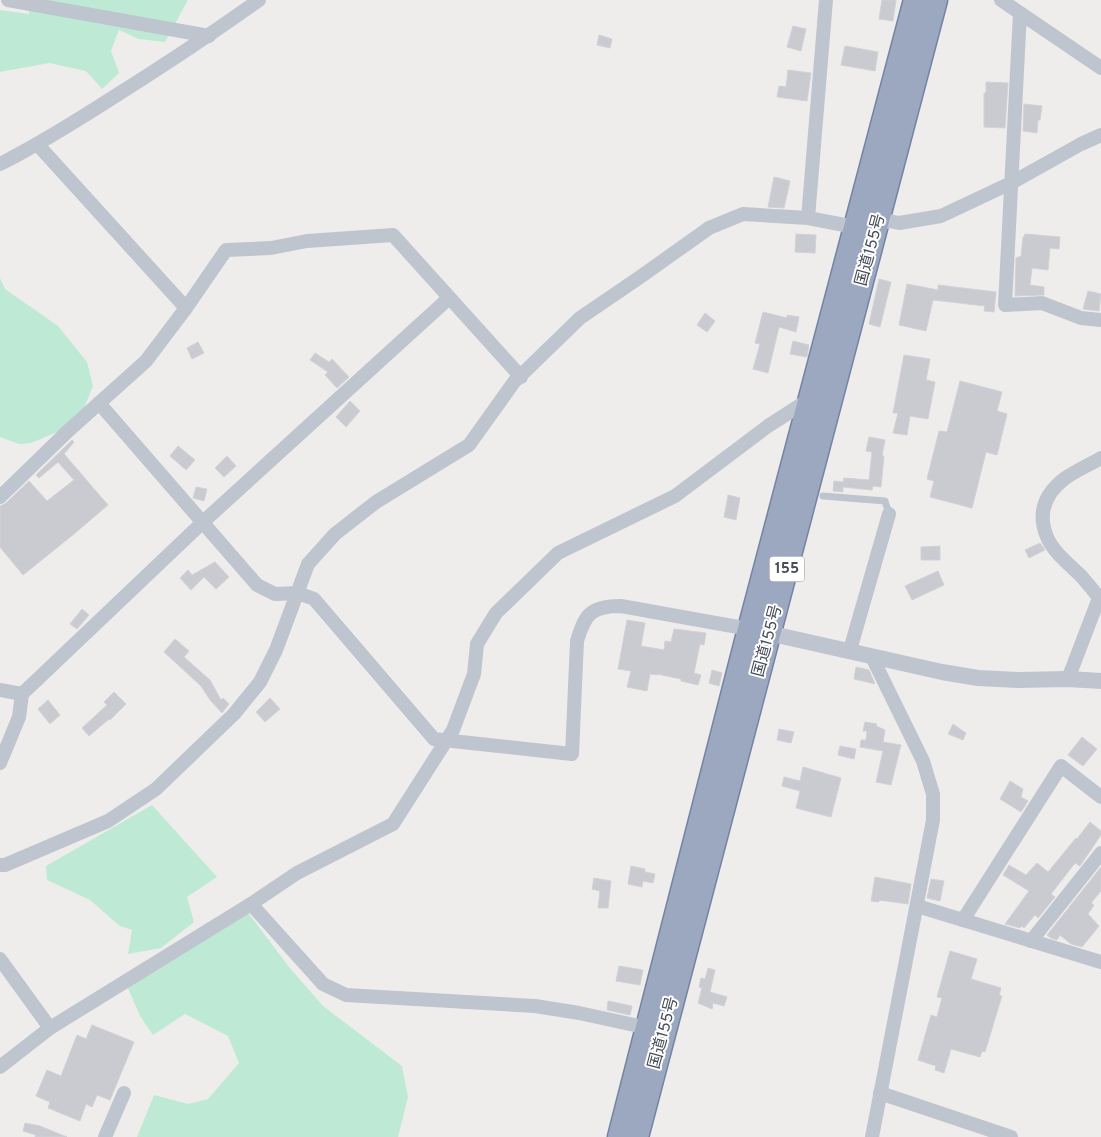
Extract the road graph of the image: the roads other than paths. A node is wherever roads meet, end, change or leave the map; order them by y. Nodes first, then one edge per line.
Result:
1 (8, 0) edge
2 (259, 0) edge
3 (826, 0) edge
4 (915, 0) edge
5 (936, 0) edge
6 (1001, 0) edge
7 (1020, 13) junction
8 (209, 36) junction
9 (1101, 68) edge
10 (1101, 135) edge
11 (38, 145) junction
12 (0, 164) edge
13 (1011, 183) junction
14 (808, 218) junction
15 (877, 225) junction
16 (855, 227) junction
17 (449, 298) junction
18 (186, 308) junction
19 (1101, 320) edge
20 (521, 377) junction
21 (811, 398) junction
22 (99, 403) junction
23 (1101, 458) edge
24 (823, 496) dead end
25 (0, 497) edge
26 (889, 514) joint
27 (204, 522) junction
28 (298, 593) junction
29 (759, 631) junction
30 (850, 650) junction
31 (872, 657) junction
32 (1068, 679) junction
33 (1101, 681) edge
34 (0, 690) edge
35 (22, 694) junction
36 (447, 739) junction
37 (0, 764) edge
38 (1101, 797) edge
39 (1101, 853) edge
40 (0, 865) edge
41 (252, 904) junction
42 (917, 906) junction
43 (963, 920) junction
44 (1030, 941) junction
45 (0, 959) edge
46 (1101, 962) edge
47 (50, 1028) junction
48 (648, 1028) junction
49 (0, 1067) edge
50 (124, 1093) dead end
51 (880, 1093) junction
52 (105, 1137) edge
53 (619, 1137) edge
54 (637, 1137) edge
55 (872, 1137) edge
56 (1010, 1137) edge

1 - 8 street
2 - 8 street
3 - 14 street
4 - 16 highway, 国道155号 / 155
5 - 15 highway, 国道155号 / 155
6 - 7 street
7 - 9 street
7 - 13 street
8 - 11 street
10 - 13 street
11 - 12 street
11 - 18 street
13 - 15 street
13 - 19 street
14 - 16 street
14 - 20 street
15 - 16 street
15 - 29 highway, 国道155号 / 155
16 - 21 highway, 国道155号 / 155
17 - 18 street
17 - 20 street
17 - 27 street
18 - 22 street
20 - 28 street
21 - 29 highway, 国道155号 / 155
21 - 36 street
22 - 25 street
22 - 27 street
23 - 32 street
24 - 26 lane
26 - 30 street
27 - 28 street
27 - 35 street
28 - 36 street
28 - 40 street
29 - 30 street
29 - 36 street
29 - 48 highway, 国道155号 / 155
29 - 54 highway, 国道155号 / 155
30 - 31 street
31 - 32 street
31 - 42 street
32 - 33 street
34 - 35 street
35 - 37 street
36 - 41 street
38 - 43 street
39 - 44 street
41 - 47 street
41 - 48 street
42 - 43 street
42 - 51 street
43 - 44 street
44 - 46 street
45 - 47 street
47 - 49 street
48 - 53 highway, 国道155号 / 155
50 - 52 street
51 - 55 street
51 - 56 street

